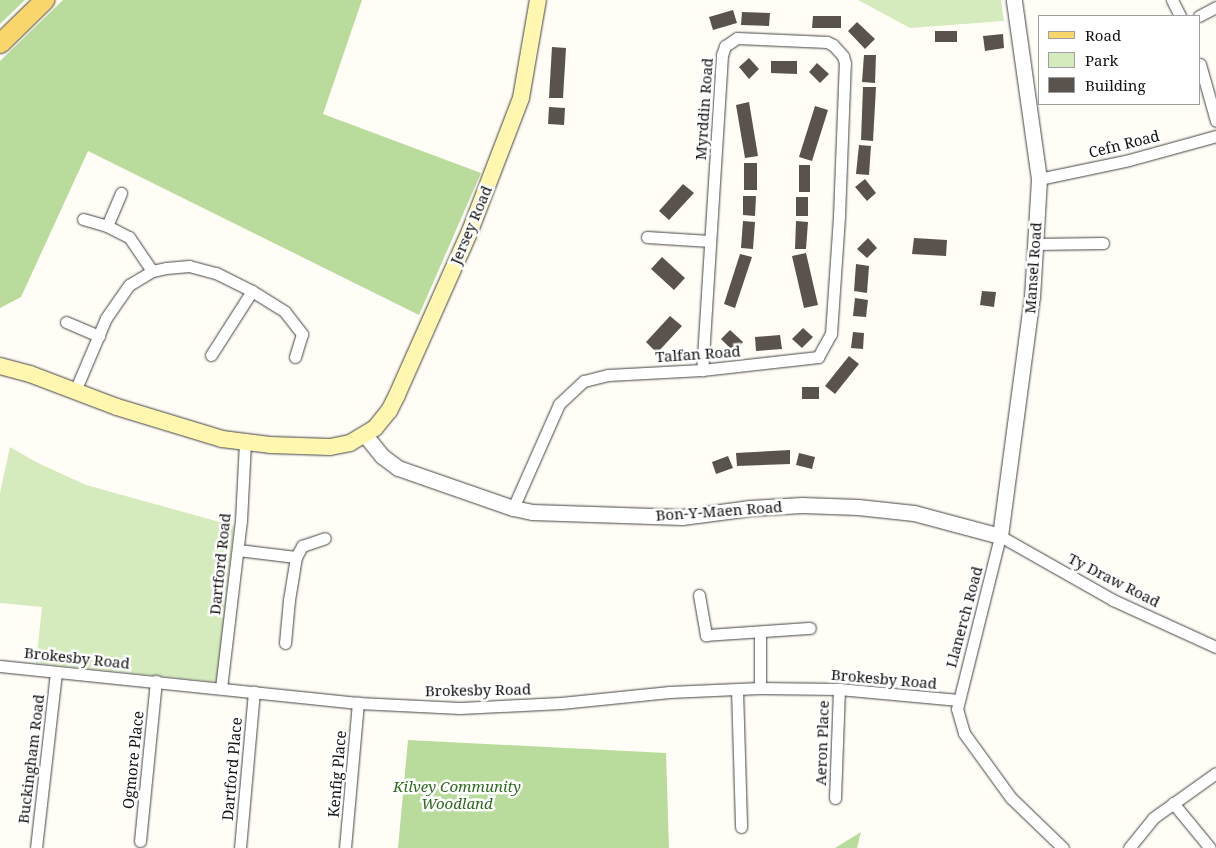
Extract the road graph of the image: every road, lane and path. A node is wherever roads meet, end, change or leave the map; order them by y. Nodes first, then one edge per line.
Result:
1 (44, 0) edge
2 (538, 0) edge
3 (1014, 0) edge
4 (1172, 0) edge
5 (1216, 7) edge
6 (1180, 15) edge
7 (1201, 15) edge
8 (0, 43) edge
9 (1201, 68) edge
10 (1216, 121) edge
11 (1216, 136) edge
12 (1039, 179) junction
13 (120, 193) dead end
14 (839, 216) joint
15 (83, 219) dead end
16 (107, 226) junction
17 (647, 237) dead end
18 (710, 241) junction
19 (1103, 243) dead end
20 (1035, 244) junction
21 (152, 271) junction
22 (252, 290) junction
23 (66, 322) dead end
24 (99, 336) junction
25 (211, 355) dead end
26 (295, 357) dead end
27 (0, 366) edge
28 (702, 370) junction
29 (75, 391) junction
30 (365, 435) junction
31 (245, 442) junction
32 (513, 508) junction
33 (1000, 536) junction
34 (325, 538) dead end
35 (238, 550) junction
36 (296, 556) junction
37 (699, 595) dead end
38 (810, 628) dead end
39 (760, 632) junction
40 (285, 643) dead end
41 (1216, 647) edge
42 (0, 666) edge
43 (56, 672) junction
44 (156, 681) junction
45 (221, 688) junction
46 (760, 688) junction
47 (737, 689) junction
48 (839, 689) junction
49 (254, 692) junction
50 (958, 700) junction
51 (358, 703) junction
52 (1216, 773) edge
53 (834, 798) dead end
54 (1173, 804) junction
55 (741, 827) dead end
56 (140, 841) dead end
57 (36, 848) edge
58 (240, 848) edge
59 (345, 848) edge
60 (1063, 848) edge
61 (1129, 848) edge
62 (1210, 848) edge

1 - 8 main road
2 - 30 main road, Jersey Road
3 - 12 street, Mansel Road
4 - 6 street
5 - 7 street
9 - 10 street
11 - 12 street, Cefn Road
12 - 20 street, Mansel Road
13 - 16 street
14 - 18 street, Myrddin Road
14 - 28 street, Talfan Road
15 - 16 street
16 - 21 street
17 - 18 street
18 - 28 street, Myrddin Road
19 - 20 street
20 - 33 street, Mansel Road
21 - 22 street
21 - 24 street
22 - 25 street
22 - 26 street
23 - 24 street
24 - 29 street
27 - 29 main road, Jersey Road
28 - 32 street, Talfan Road
29 - 31 main road, Jersey Road
30 - 31 main road, Jersey Road
30 - 32 street, Bon-Y-Maen Road
31 - 35 street, Dartford Road
32 - 33 street, Bon-Y-Maen Road
33 - 41 street, Ty Draw Road
33 - 50 street, Llanerch Road
34 - 36 street
35 - 36 street
35 - 45 street, Dartford Road
36 - 40 street
37 - 39 street
38 - 39 street
39 - 46 street
42 - 43 street, Brokesby Road
43 - 44 street, Brokesby Road
43 - 57 street, Buckingham Road
44 - 45 street, Brokesby Road
44 - 56 street, Ogmore Place
45 - 49 street, Brokesby Road
46 - 47 street, Brokesby Road
46 - 48 street, Brokesby Road
47 - 51 street, Brokesby Road
47 - 55 street
48 - 50 street, Brokesby Road
48 - 53 street, Aeron Place
49 - 51 street, Brokesby Road
49 - 58 street, Dartford Place
50 - 60 street, Llanerch Road
51 - 59 street, Kenfig Place
52 - 54 street
54 - 61 street
54 - 62 street

